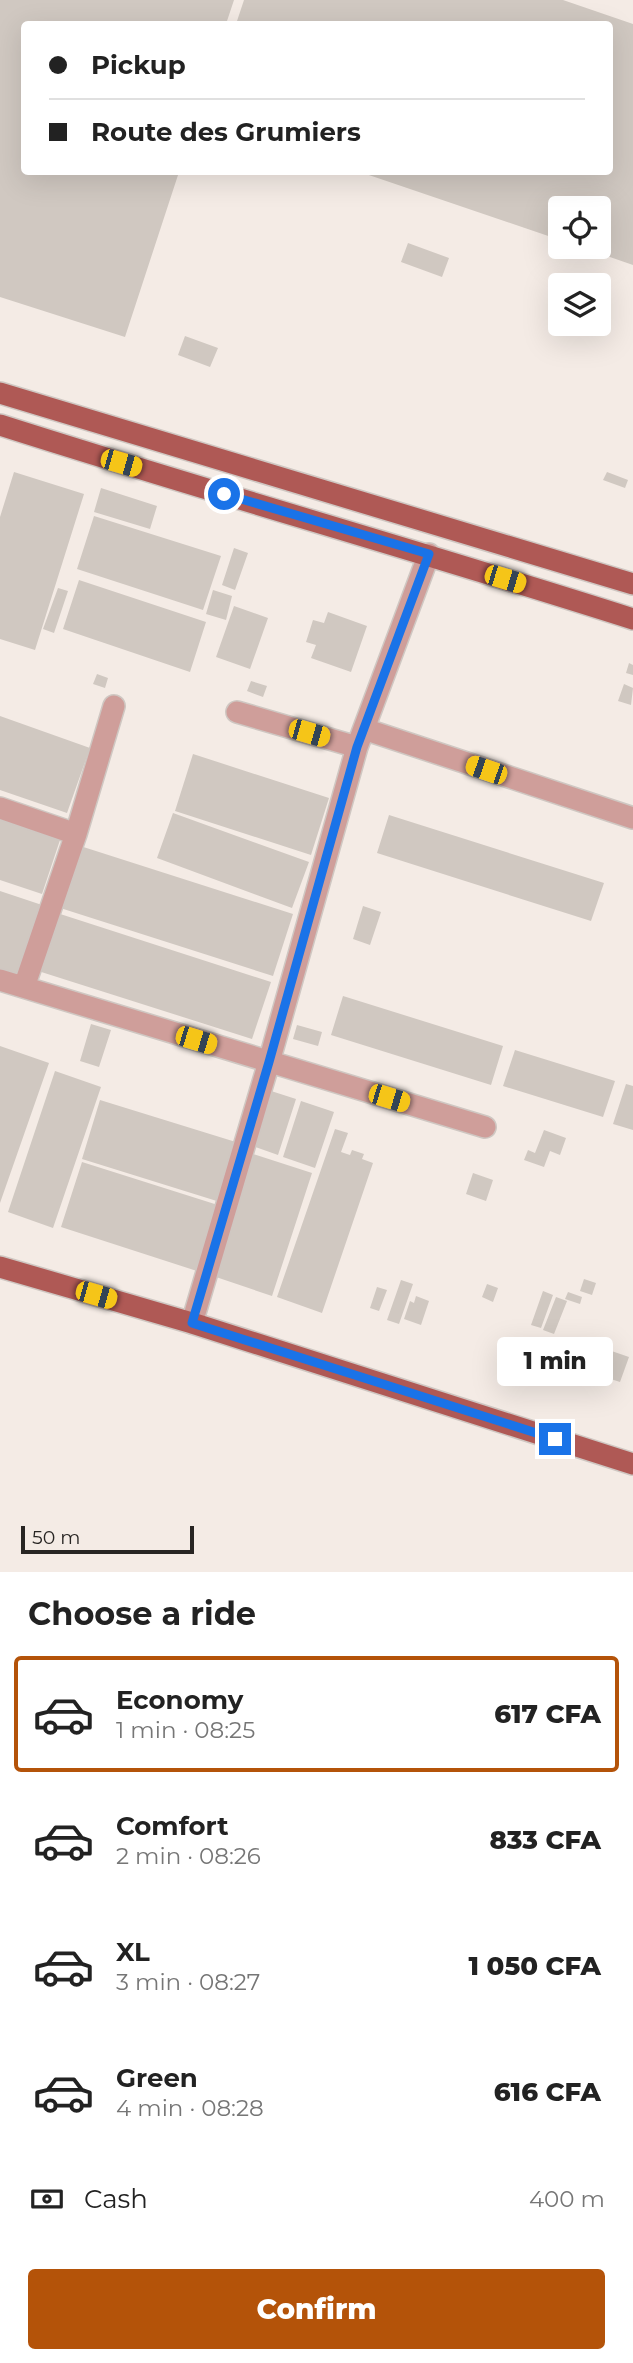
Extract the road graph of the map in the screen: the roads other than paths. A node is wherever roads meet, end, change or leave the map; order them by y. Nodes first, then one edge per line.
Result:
1 (0, 393) edge
2 (0, 425) edge
3 (429, 554) junction
4 (633, 584) edge
5 (633, 619) edge
6 (114, 706) dead end
7 (237, 712) dead end
8 (361, 738) junction
9 (0, 808) edge
10 (633, 818) edge
11 (76, 834) junction
12 (0, 980) edge
13 (24, 987) junction
14 (269, 1062) junction
15 (485, 1127) dead end
16 (0, 1267) edge
17 (192, 1323) junction
18 (633, 1464) edge

1 - 4 main road
2 - 3 main road
3 - 5 main road
3 - 8 street
6 - 11 street
7 - 8 street
8 - 10 street
8 - 14 street
9 - 11 street
11 - 13 street
12 - 13 street
13 - 14 street
14 - 15 street
14 - 17 street
16 - 17 main road
17 - 18 main road

